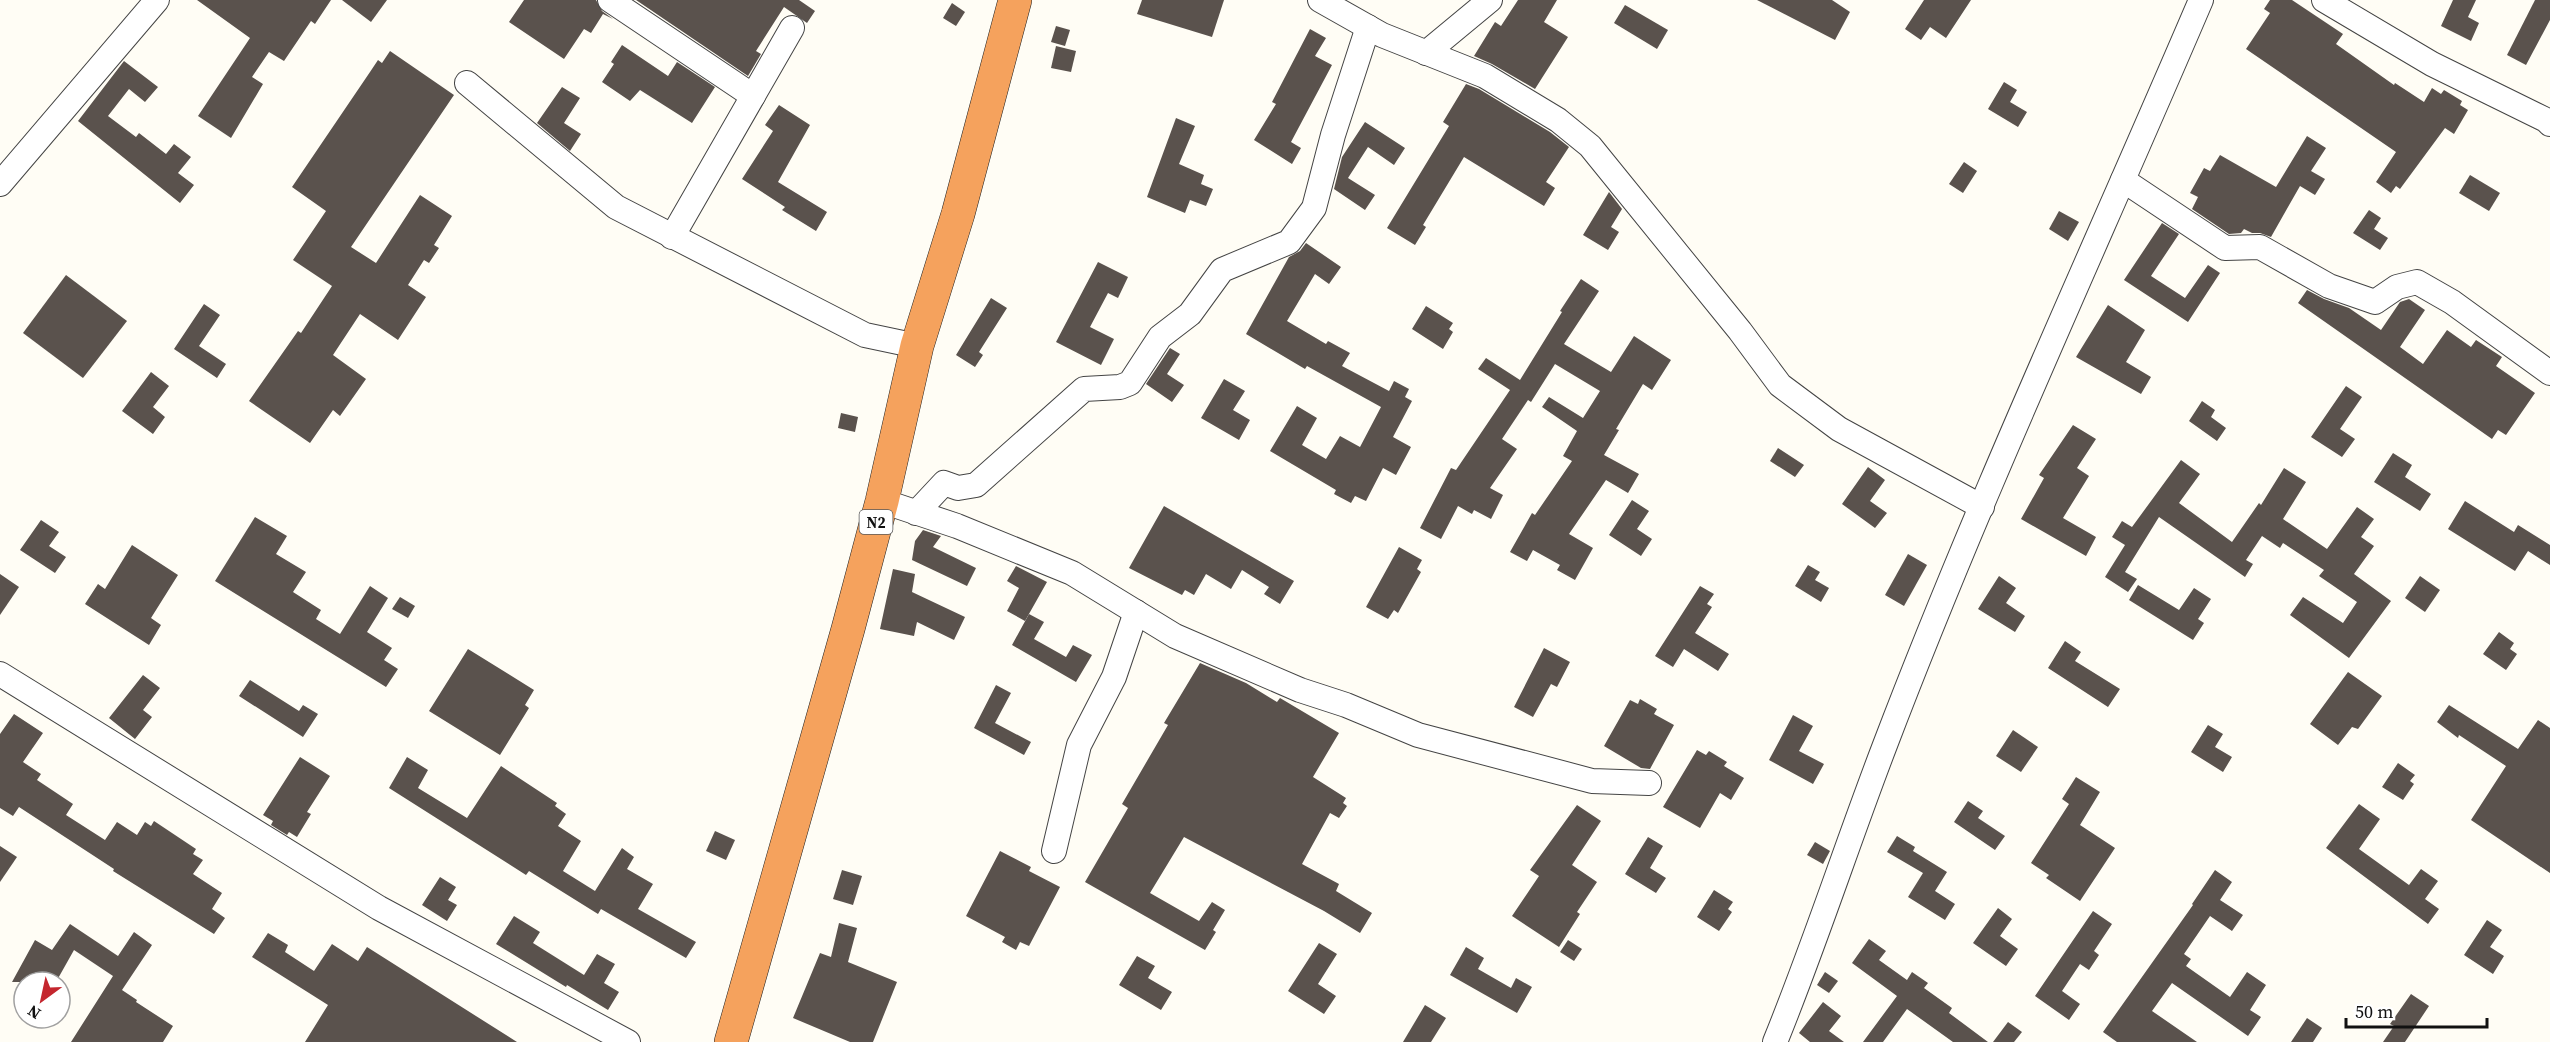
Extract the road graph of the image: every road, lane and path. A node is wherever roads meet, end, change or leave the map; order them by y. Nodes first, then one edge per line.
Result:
1 (158, 0) edge
2 (610, 0) edge
3 (1015, 0) edge
4 (1320, 0) edge
5 (1490, 0) edge
6 (2201, 0) edge
7 (2324, 0) edge
8 (1368, 27) junction
9 (792, 28) dead end
10 (1426, 53) junction
11 (467, 83) dead end
12 (753, 96) junction
13 (2550, 124) edge
14 (2123, 180) junction
15 (0, 184) edge
16 (672, 237) junction
17 (917, 346) junction
18 (2550, 373) edge
19 (882, 501) junction
20 (1982, 507) junction
21 (916, 513) junction
22 (1136, 612) junction
23 (0, 674) edge
24 (1649, 783) dead end
25 (1054, 851) dead end
26 (628, 1042) edge
27 (731, 1042) edge
28 (1775, 1042) edge

1 - 15 street
2 - 12 street
3 - 17 highway, N2
4 - 8 street
5 - 10 street
6 - 14 street
7 - 13 street
8 - 10 street
8 - 21 street
9 - 12 street
10 - 20 street
11 - 16 street
12 - 16 street
14 - 18 street
14 - 20 street
16 - 17 street
17 - 19 highway, N2
19 - 21 street
19 - 27 highway, N2
20 - 28 street
21 - 22 street
22 - 24 street
22 - 25 street
23 - 26 street

